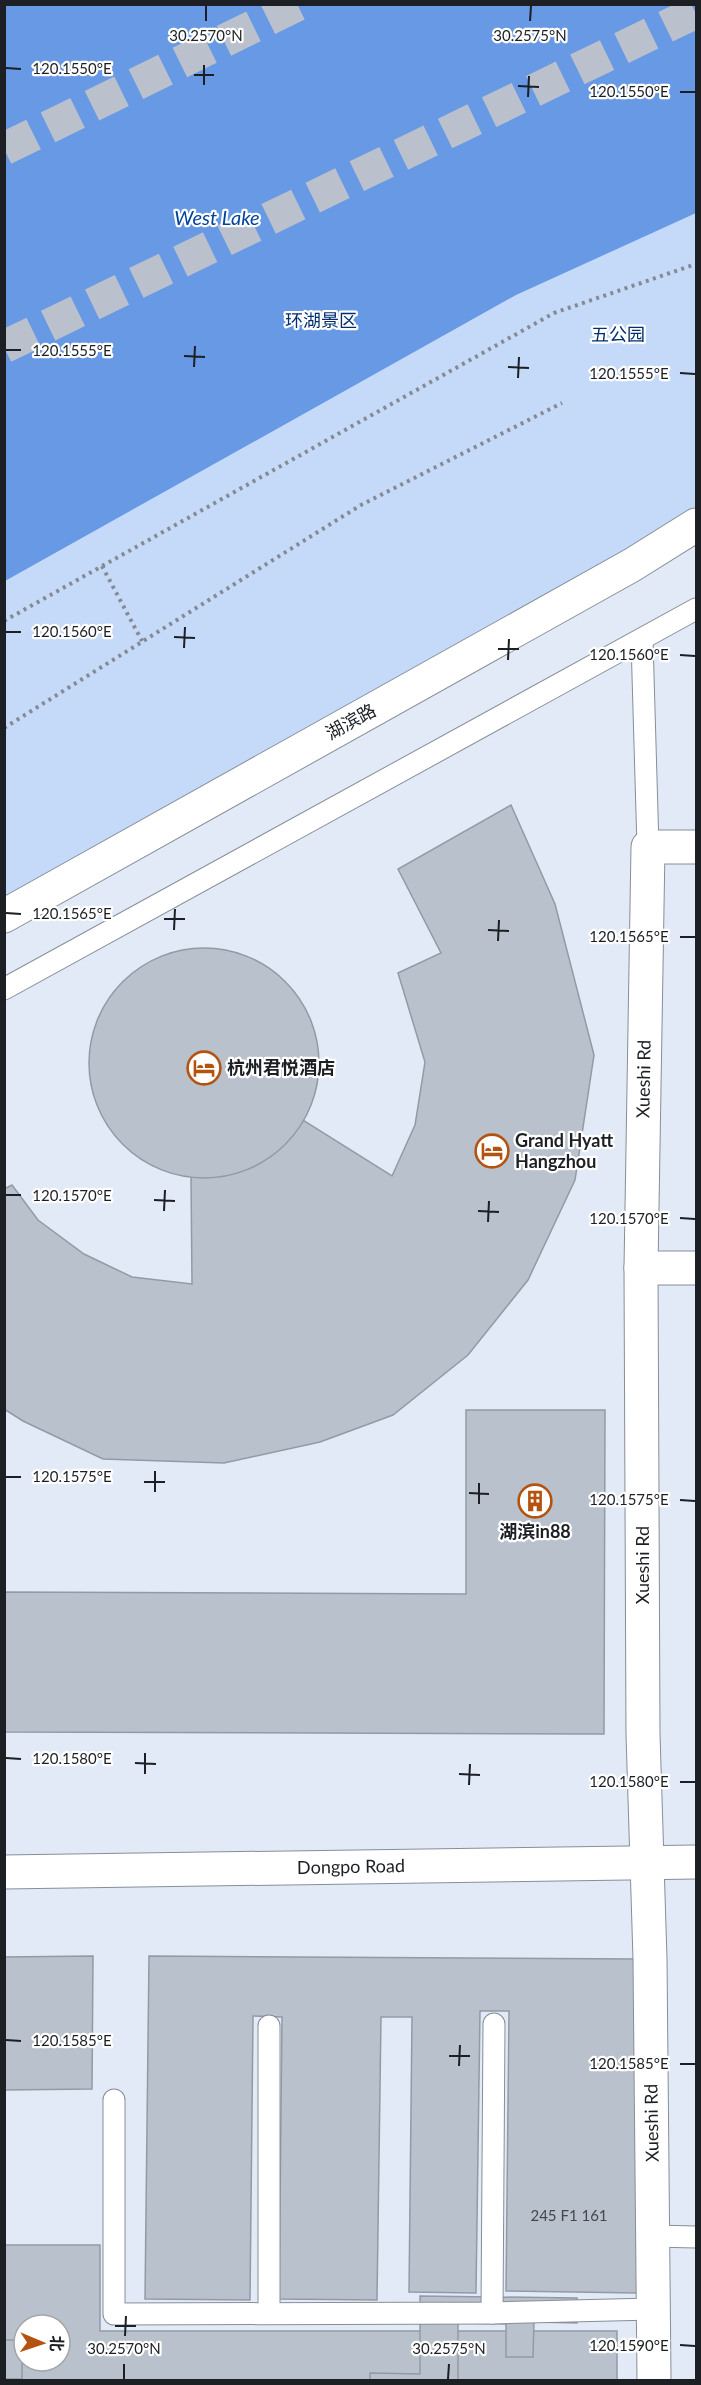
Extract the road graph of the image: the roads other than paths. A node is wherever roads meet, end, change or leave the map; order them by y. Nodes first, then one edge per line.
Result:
1 (696, 525) edge
2 (696, 609) edge
3 (642, 641) junction
4 (648, 847) junction
5 (696, 847) edge
6 (4, 916) edge
7 (4, 988) edge
8 (641, 1268) junction
9 (696, 1268) edge
10 (647, 1861) junction
11 (696, 1862) edge
12 (4, 1872) edge
13 (494, 2024) dead end
14 (269, 2026) dead end
15 (114, 2100) dead end
16 (653, 2236) junction
17 (696, 2237) edge
18 (653, 2309) junction
19 (269, 2313) junction
20 (492, 2313) junction
21 (654, 2380) edge

1 - 6 street, 湖滨路
2 - 3 lane
3 - 4 lane, Xueshi Rd
3 - 7 lane
4 - 5 street
4 - 8 street, Xueshi Rd
8 - 9 street
8 - 10 street, Xueshi Rd
10 - 11 street, Dongpo Road
10 - 12 street, Dongpo Road
10 - 16 street, Xueshi Rd
13 - 20 lane
14 - 19 lane
15 - 19 lane
16 - 17 lane
16 - 18 street, Xueshi Rd
18 - 20 lane
18 - 21 street, Xueshi Rd
19 - 20 lane

